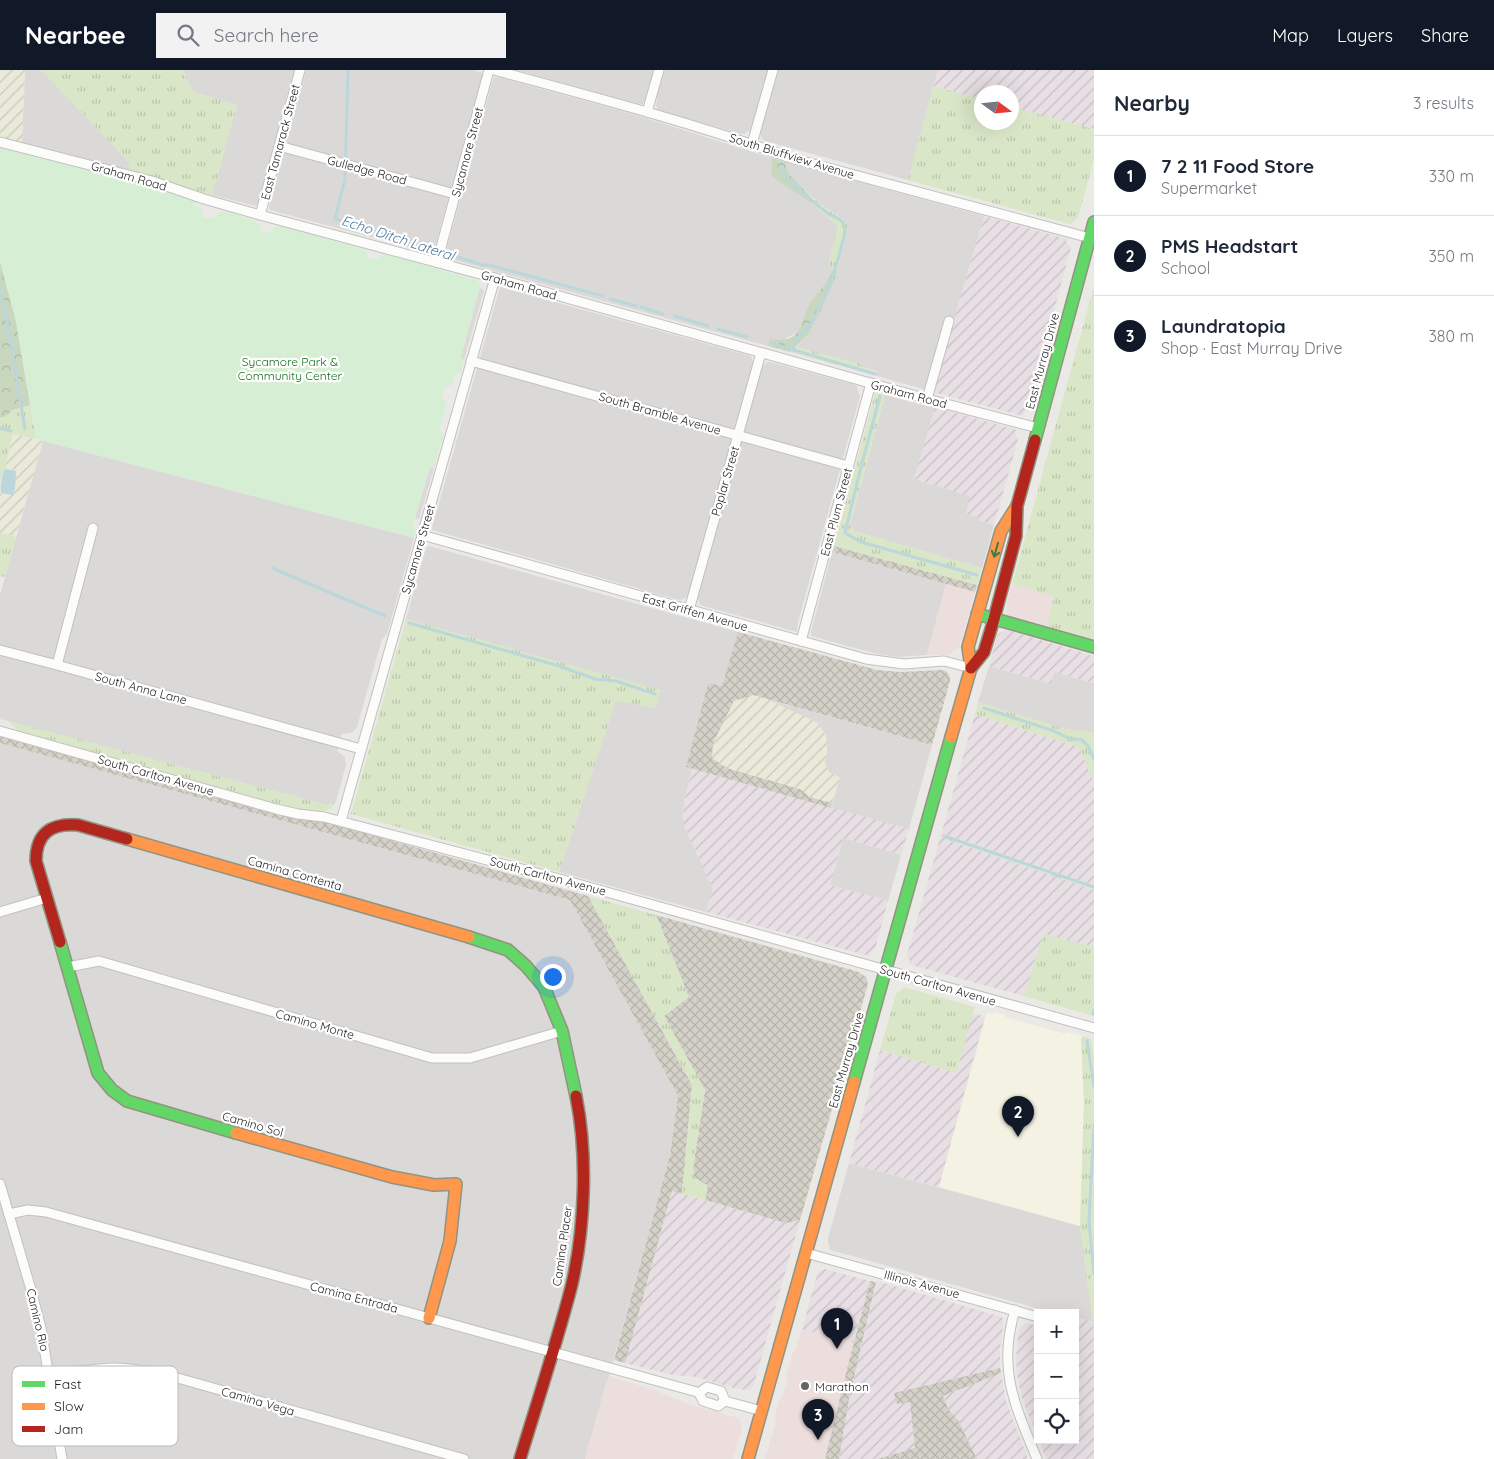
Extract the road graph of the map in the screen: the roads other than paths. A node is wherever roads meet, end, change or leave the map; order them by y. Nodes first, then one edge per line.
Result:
1 (300, 70) edge
2 (489, 70) edge
3 (494, 70) edge
4 (658, 70) edge
5 (772, 70) edge
6 (647, 112) junction
7 (0, 142) edge
8 (752, 144) junction
9 (279, 146) junction
10 (456, 194) junction
11 (260, 215) junction
12 (1094, 222) edge
13 (1090, 238) junction
14 (437, 262) junction
15 (495, 278) junction
16 (949, 321) dead end
17 (761, 353) junction
18 (471, 361) junction
19 (871, 383) junction
20 (927, 399) junction
21 (1038, 428) junction
22 (738, 435) junction
23 (848, 466) junction
24 (1017, 506) junction
25 (93, 528) dead end
26 (422, 535) junction
27 (689, 610) junction
28 (977, 614) junction
29 (994, 619) junction
30 (801, 641) junction
31 (1094, 647) edge
32 (0, 650) edge
33 (58, 665) junction
34 (971, 668) junction
35 (0, 731) edge
36 (361, 749) junction
37 (341, 821) junction
38 (47, 898) junction
39 (0, 912) edge
40 (68, 968) junction
41 (886, 970) junction
42 (1094, 1028) edge
43 (562, 1032) junction
44 (0, 1184) edge
45 (9, 1214) junction
46 (806, 1252) junction
47 (1015, 1310) junction
48 (1034, 1316) edge
49 (429, 1318) junction
50 (551, 1351) junction
51 (47, 1366) edge
52 (178, 1378) edge
53 (699, 1393) junction
54 (725, 1401) junction
55 (762, 1411) junction
56 (60, 1446) edge
57 (62, 1459) edge
58 (464, 1459) edge
59 (520, 1459) edge
60 (748, 1459) edge
61 (1037, 1459) edge

1 - 9 street, East Tamarack Street
2 - 10 street, Sycamore Street
3 - 6 street, South Bluffview Avenue
4 - 6 street
5 - 8 street
6 - 8 street, South Bluffview Avenue
7 - 11 street, Graham Road
8 - 13 street, South Bluffview Avenue
9 - 10 street, Gulledge Road
9 - 11 street, East Tamarack Street
10 - 14 street, Sycamore Street
11 - 14 street, Graham Road
12 - 13 main road, East Murray Drive
13 - 21 main road, East Murray Drive
14 - 15 street, Graham Road
15 - 17 street, Graham Road
15 - 18 street, Sycamore Street
16 - 20 street
17 - 19 street, Graham Road
17 - 22 street, Poplar Street
18 - 22 street, South Bramble Avenue
18 - 26 street, Sycamore Street
19 - 20 street, Graham Road
19 - 23 street, East Plum Street
20 - 21 street, Graham Road
21 - 24 main road, East Murray Drive
22 - 23 street, South Bramble Avenue
22 - 27 street, Poplar Street
23 - 30 street, East Plum Street
24 -> 28 main road, East Murray Drive
24 - 29 main road, East Murray Drive
25 - 33 street
26 - 27 street, East Griffen Avenue
26 - 36 street, Sycamore Street
27 - 30 street, East Griffen Avenue
28 - 29 main road
28 - 34 main road, East Murray Drive
29 - 31 main road
29 - 34 main road, East Murray Drive
30 - 34 street, East Griffen Avenue
32 - 33 street, South Anna Lane
33 - 36 street, South Anna Lane
34 - 41 main road, East Murray Drive
35 - 37 street, South Carlton Avenue
36 - 37 street, Sycamore Street
37 - 41 street, South Carlton Avenue
38 - 39 street
38 - 40 main road, Camino Sol
38 - 43 main road, Camina Contenta
40 - 43 street, Camino Monte
40 - 49 main road, Camino Sol
41 - 42 street, South Carlton Avenue
41 - 46 main road, East Murray Drive
43 - 50 main road, Camina Placer
44 - 45 street, Camino Rio
45 - 49 street, Camina Entrada
45 - 51 street, Camino Rio
46 - 47 street, Illinois Avenue
46 - 55 main road, East Murray Drive
47 - 48 street, Illinois Avenue
47 - 61 street
49 - 50 street, Camina Entrada
50 - 53 street, Camina Entrada
50 - 59 main road, Camina Placer
52 - 58 street, Camina Vega
53 - 54 street, Camina Entrada
53 - 54 street, Camina Entrada
54 - 55 street, Camina Entrada
55 - 60 main road, East Murray Drive
56 - 57 street, Camino Rio

